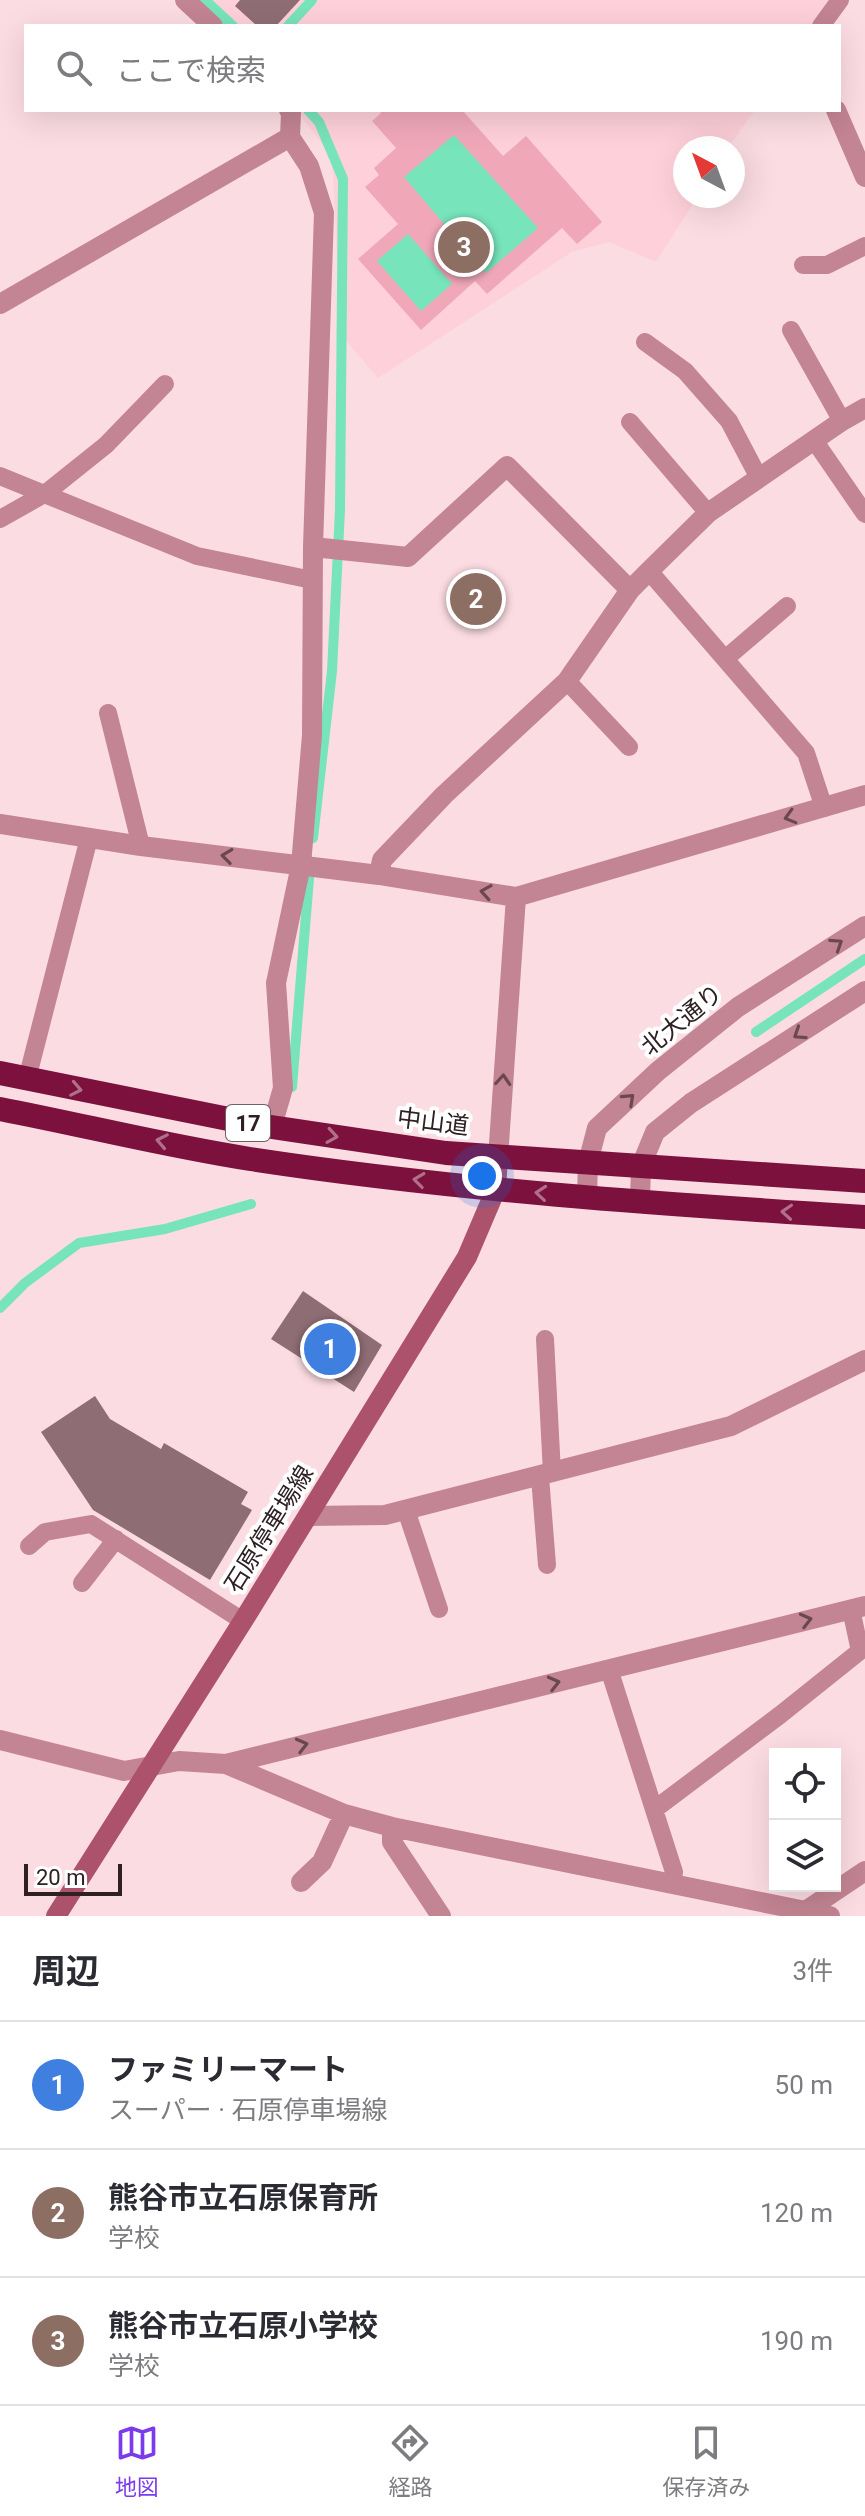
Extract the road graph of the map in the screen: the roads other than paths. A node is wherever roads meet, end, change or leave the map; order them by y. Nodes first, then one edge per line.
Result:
1 (185, 0) edge
2 (840, 0) edge
3 (211, 24) edge
4 (822, 24) edge
5 (290, 112) edge
6 (837, 112) edge
7 (290, 137) junction
8 (864, 174) edge
9 (865, 246) edge
10 (803, 265) dead end
11 (0, 304) edge
12 (791, 330) dead end
13 (645, 342) dead end
14 (165, 384) dead end
15 (865, 408) edge
16 (842, 421) junction
17 (630, 422) dead end
18 (814, 440) junction
19 (0, 476) edge
20 (759, 478) junction
21 (46, 493) junction
22 (708, 513) junction
23 (865, 514) edge
24 (0, 519) edge
25 (313, 547) junction
26 (649, 571) junction
27 (312, 580) junction
28 (630, 590) junction
29 (787, 606) dead end
30 (725, 659) junction
31 (567, 681) junction
32 (108, 713) dead end
33 (629, 747) dead end
34 (865, 795) edge
35 (824, 808) junction
36 (0, 824) edge
37 (89, 838) junction
38 (141, 846) junction
39 (303, 865) junction
40 (379, 875) junction
41 (516, 897) junction
42 (865, 926) edge
43 (865, 991) edge
44 (0, 1073) edge
45 (27, 1079) junction
46 (0, 1109) edge
47 (272, 1126) junction
48 (498, 1158) junction
49 (588, 1162) junction
50 (641, 1166) junction
51 (865, 1181) edge
52 (496, 1189) junction
53 (587, 1197) junction
54 (640, 1201) junction
55 (865, 1217) edge
56 (545, 1339) dead end
57 (865, 1360) edge
58 (546, 1475) junction
59 (406, 1510) junction
60 (308, 1516) junction
61 (116, 1539) junction
62 (29, 1546) dead end
63 (547, 1565) dead end
64 (82, 1583) dead end
65 (858, 1608) edge
66 (439, 1609) dead end
67 (243, 1621) junction
68 (609, 1669) junction
69 (0, 1740) edge
70 (226, 1764) junction
71 (152, 1766) junction
72 (655, 1809) junction
73 (344, 1814) junction
74 (392, 1827) junction
75 (865, 1871) edge
76 (301, 1882) dead end
77 (672, 1884) junction
78 (801, 1914) edge
79 (56, 1916) edge
80 (441, 1916) edge
81 (830, 1916) edge

1 - 3 street
2 - 4 lane
5 - 7 street
6 - 8 street
7 - 11 street
7 - 25 street
9 - 10 lane
12 - 16 lane
13 - 20 lane
14 - 21 lane
15 - 16 street
16 - 18 street
17 - 22 lane
18 - 20 street
18 - 23 lane
19 - 21 lane
20 - 22 street
21 - 24 lane
21 - 27 lane
22 - 26 street
25 - 27 street
25 - 28 street
26 - 28 street
26 - 30 lane
27 - 39 street
28 - 31 street
29 - 30 lane
30 - 35 lane
31 - 33 lane
31 - 40 street
32 - 38 lane
34 - 35 street
35 -> 41 street
36 - 37 street
37 - 38 street
37 - 45 lane
39 -> 38 street
39 - 40 street
39 - 47 street
41 -> 40 street
48 -> 41 street
49 -> 42 street, 北大通り
43 -> 50 street
44 - 45 highway, 中山道 / 17
45 -> 47 highway, 中山道 / 17
52 -> 46 highway, 17
47 -> 48 highway, 中山道 / 17
48 - 49 highway, 中山道 / 17
48 - 52 main road, 石原停車場線
49 - 50 highway, 中山道 / 17
49 - 53 street, 北大通り
50 - 51 highway, 中山道 / 17
50 - 54 street
53 -> 52 highway, 17
52 - 60 main road, 石原停車場線
53 - 54 highway, 17
55 -> 54 highway, 17
56 - 58 lane
57 - 58 street
58 - 59 street
58 - 63 lane
59 - 60 street
59 - 66 lane
60 - 67 main road, 石原停車場線
61 - 62 lane
61 - 64 lane
61 - 67 lane
68 -> 65 street
65 - 72 lane
67 - 71 main road, 石原停車場線
70 -> 68 street
68 - 72 lane
69 - 71 street
70 - 71 street
70 - 73 street
71 - 79 main road, 石原停車場線
72 - 77 lane
73 - 74 street
73 - 76 street
74 - 77 street
74 - 80 street
75 - 78 street
77 - 78 street
78 - 81 street

